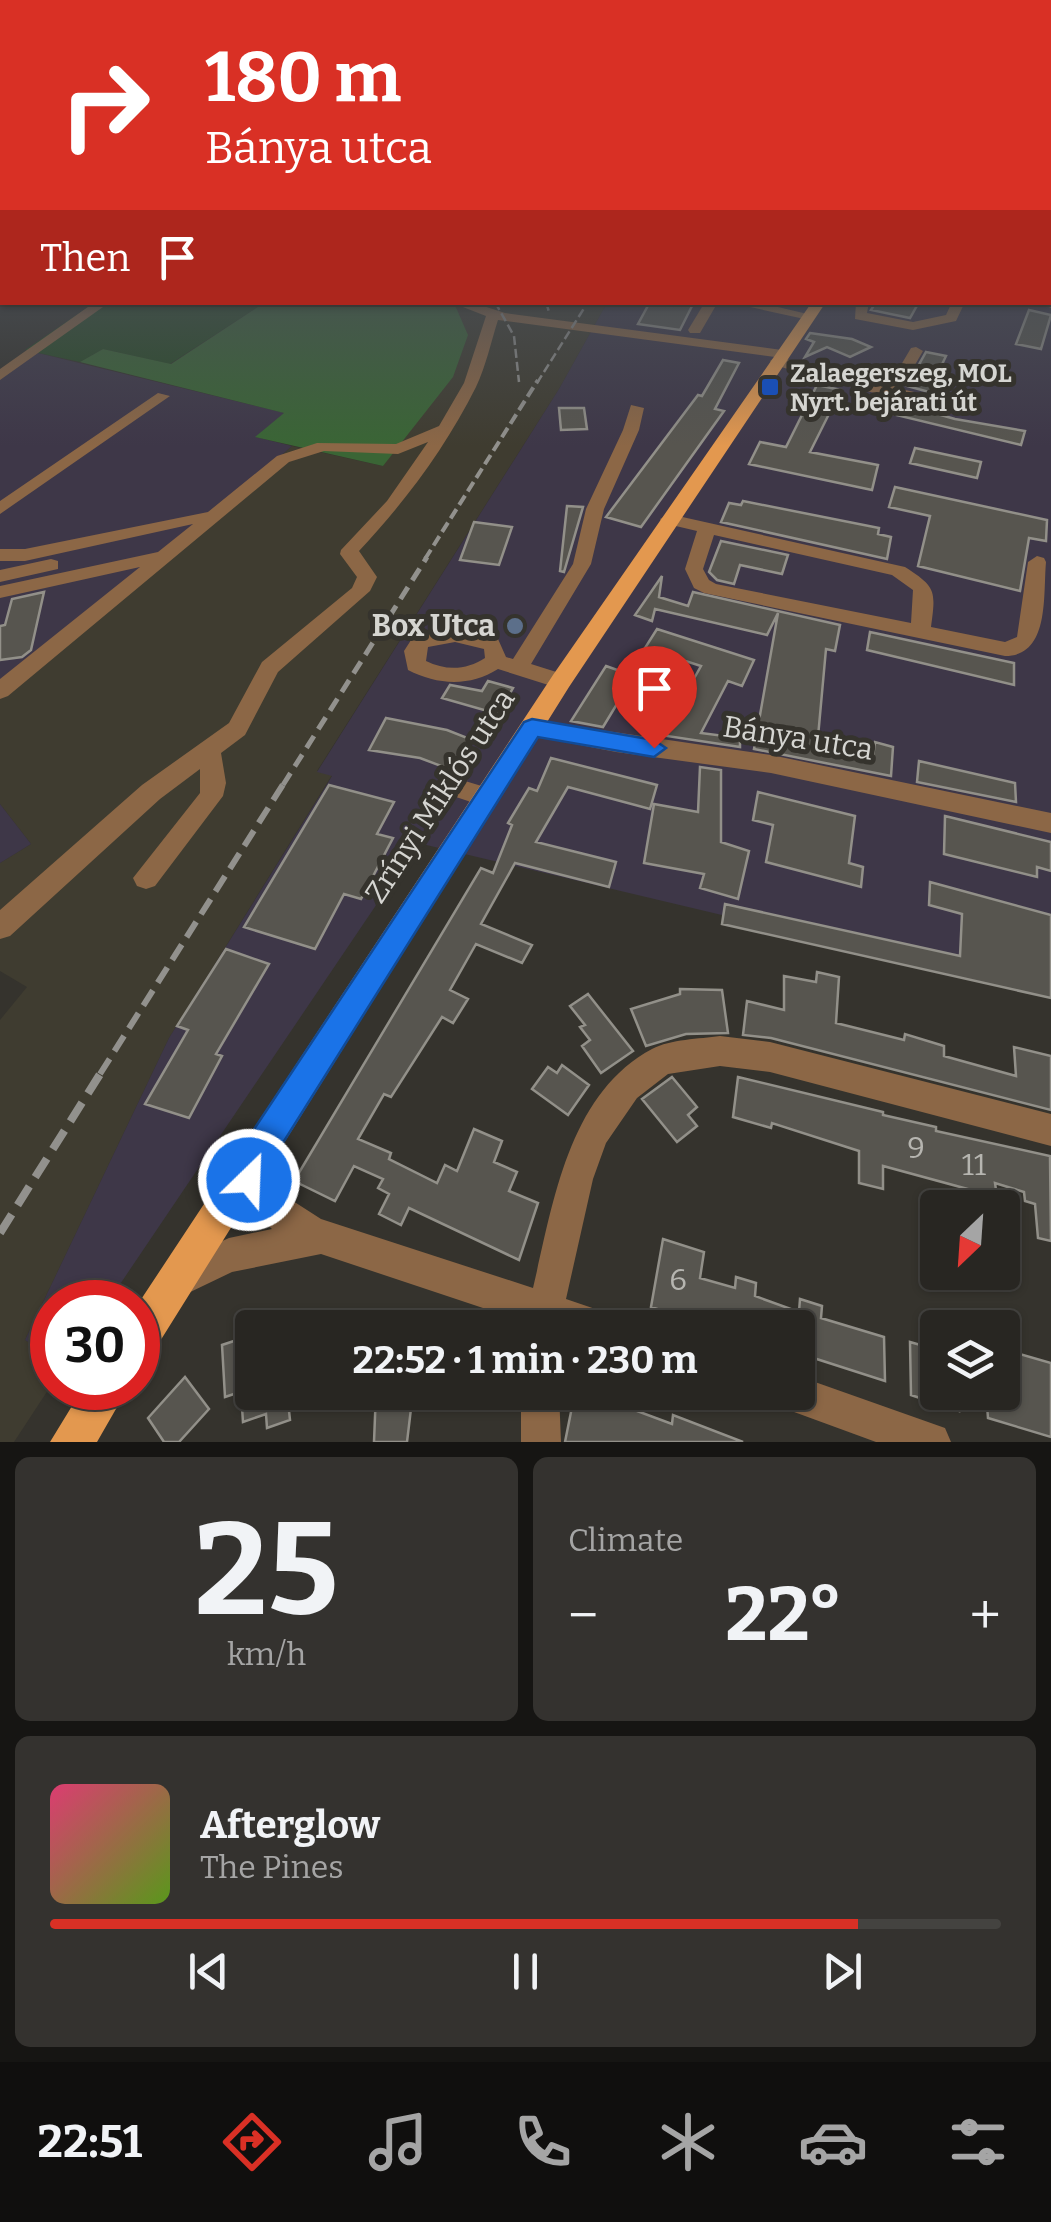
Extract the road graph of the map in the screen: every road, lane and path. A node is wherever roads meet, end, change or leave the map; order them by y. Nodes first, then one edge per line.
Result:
1 (91, 311) edge
2 (482, 311) edge
3 (539, 311) edge
4 (706, 311) edge
5 (812, 311) edge
6 (861, 311) edge
7 (954, 311) edge
8 (492, 315) junction
9 (544, 322) junction
10 (695, 330) dead end
11 (916, 351) dead end
12 (780, 358) junction
13 (0, 376) edge
14 (892, 392) junction
15 (163, 396) dead end
16 (636, 408) dead end
17 (956, 410) dead end
18 (445, 429) junction
19 (0, 510) edge
20 (213, 514) junction
21 (670, 519) junction
22 (707, 527) junction
23 (186, 536) junction
24 (0, 555) edge
25 (162, 556) junction
26 (1036, 562) dead end
27 (0, 576) edge
28 (0, 592) edge
29 (920, 632) junction
30 (495, 661) dead end
31 (518, 668) junction
32 (561, 681) junction
33 (0, 691) edge
34 (532, 728) junction
35 (210, 750) junction
36 (455, 786) dead end
37 (486, 798) junction
38 (1051, 823) edge
39 (146, 878) dead end
40 (0, 927) edge
41 (1051, 1130) edge
42 (246, 1170) junction
43 (321, 1237) junction
44 (175, 1282) junction
45 (160, 1306) edge
46 (529, 1310) edge
47 (541, 1310) edge
48 (815, 1401) edge
49 (93, 1410) edge
50 (540, 1410) edge
51 (72, 1442) edge
52 (541, 1442) edge
53 (931, 1442) edge

1 - 13 street
2 - 8 street
3 - 9 street
4 - 10 street
5 - 12 main road, Zrínyi Miklós utca
6 - 7 street
8 - 9 street
8 - 18 street
9 - 12 street
11 - 14 street
12 - 14 street
12 - 21 main road, Zrínyi Miklós utca
14 - 17 street
15 - 19 street
16 - 31 street
18 - 20 street
18 - 35 street
20 - 23 street
20 - 24 street
21 - 22 street
21 - 32 main road, Zrínyi Miklós utca
22 - 29 street
22 - 29 street
23 - 25 street
23 - 27 street
25 - 28 street
25 - 33 street
26 - 29 street
30 - 31 street
31 - 32 street
32 - 34 main road, Zrínyi Miklós utca
34 - 37 main road, Zrínyi Miklós utca
34 - 38 street, Bánya utca
35 - 39 street
35 - 40 street
36 - 37 street
37 - 42 main road, Zrínyi Miklós utca
41 - 47 street
42 - 43 street
42 - 44 main road, Zrínyi Miklós utca
43 - 44 street
43 - 46 street
44 - 45 main road, Zrínyi Miklós utca
48 - 53 street
49 - 51 main road
50 - 52 street

